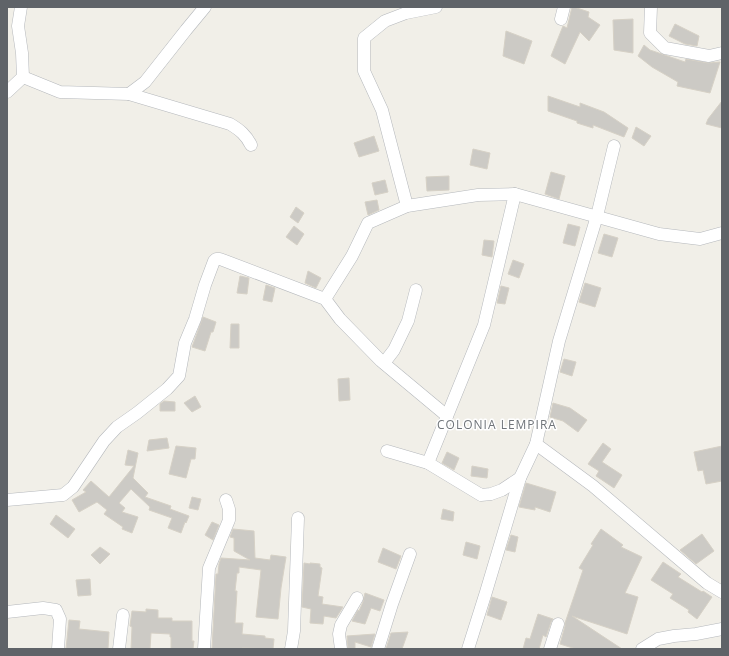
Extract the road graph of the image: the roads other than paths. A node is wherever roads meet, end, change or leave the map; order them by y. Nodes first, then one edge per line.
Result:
1 (22, 7) edge
2 (205, 7) edge
3 (436, 7) edge
4 (564, 7) edge
5 (651, 7) edge
6 (560, 19) dead end
7 (722, 53) edge
8 (22, 77) junction
9 (7, 92) edge
10 (129, 94) junction
11 (252, 145) dead end
12 (614, 146) dead end
13 (515, 194) junction
14 (407, 206) junction
15 (597, 216) junction
16 (722, 233) edge
17 (416, 290) dead end
18 (325, 299) junction
19 (384, 363) junction
20 (447, 416) junction
21 (536, 444) junction
22 (387, 451) dead end
23 (428, 463) junction
24 (520, 478) junction
25 (7, 500) edge
26 (226, 500) dead end
27 (298, 518) dead end
28 (410, 554) dead end
29 (722, 592) edge
30 (357, 598) dead end
31 (7, 612) edge
32 (123, 615) dead end
33 (558, 624) dead end
34 (722, 629) edge
35 (58, 649) edge
36 (120, 649) edge
37 (204, 649) edge
38 (291, 649) edge
39 (341, 649) edge
40 (378, 649) edge
41 (468, 649) edge
42 (550, 649) edge
43 (642, 649) edge

1 - 8 street
2 - 10 street
3 - 14 street
4 - 6 street
5 - 7 street
8 - 9 street
8 - 10 street
10 - 11 street
12 - 15 street
13 - 14 street
13 - 15 street
13 - 20 street
14 - 18 street
15 - 16 street
15 - 21 street
17 - 19 street
18 - 19 street
18 - 25 street
19 - 20 street
20 - 23 street
21 - 24 street
21 - 29 street
22 - 23 street
23 - 24 street
24 - 41 street
26 - 37 street
27 - 38 street
28 - 40 street
30 - 39 street
31 - 35 street
32 - 36 street
33 - 42 street
34 - 43 street

